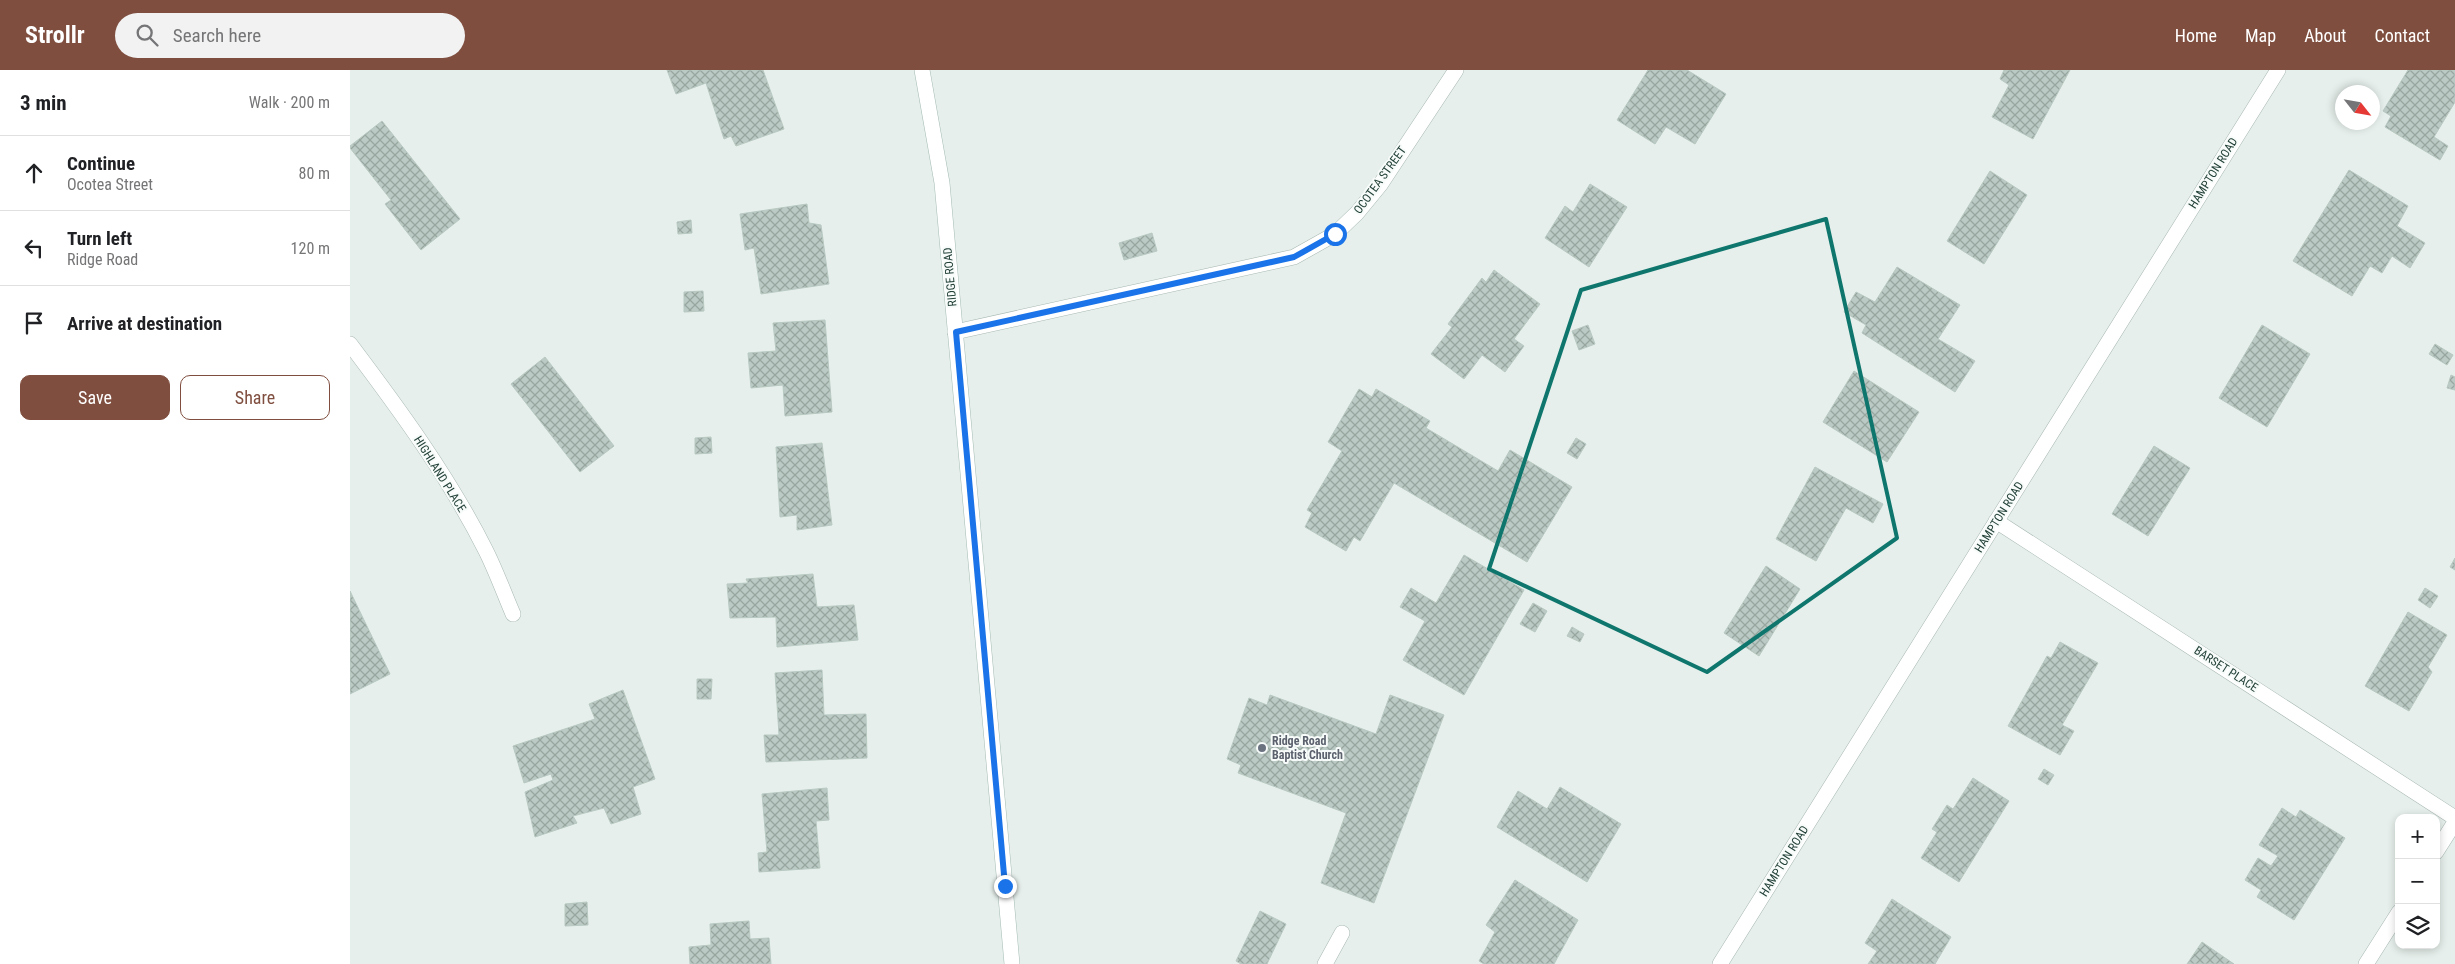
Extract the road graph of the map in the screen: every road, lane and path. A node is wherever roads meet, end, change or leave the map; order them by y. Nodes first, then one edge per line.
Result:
1 (922, 70) edge
2 (1456, 70) edge
3 (2278, 70) edge
4 (956, 332) junction
5 (350, 344) edge
6 (1996, 521) junction
7 (514, 614) dead end
8 (2455, 818) edge
9 (2455, 822) edge
10 (2440, 846) edge
11 (2395, 918) edge
12 (1342, 933) dead end
13 (1012, 964) edge
14 (1325, 964) edge
15 (1720, 964) edge
16 (2366, 964) edge

1 - 4 street, RIDGE ROAD
2 - 4 street, OCOTEA STREET
3 - 6 street, HAMPTON ROAD
4 - 13 street, RIDGE ROAD
5 - 7 street, HIGHLAND PLACE
6 - 8 street, BARSET PLACE
6 - 15 street, HAMPTON ROAD
9 - 10 street
11 - 16 street
12 - 14 street

